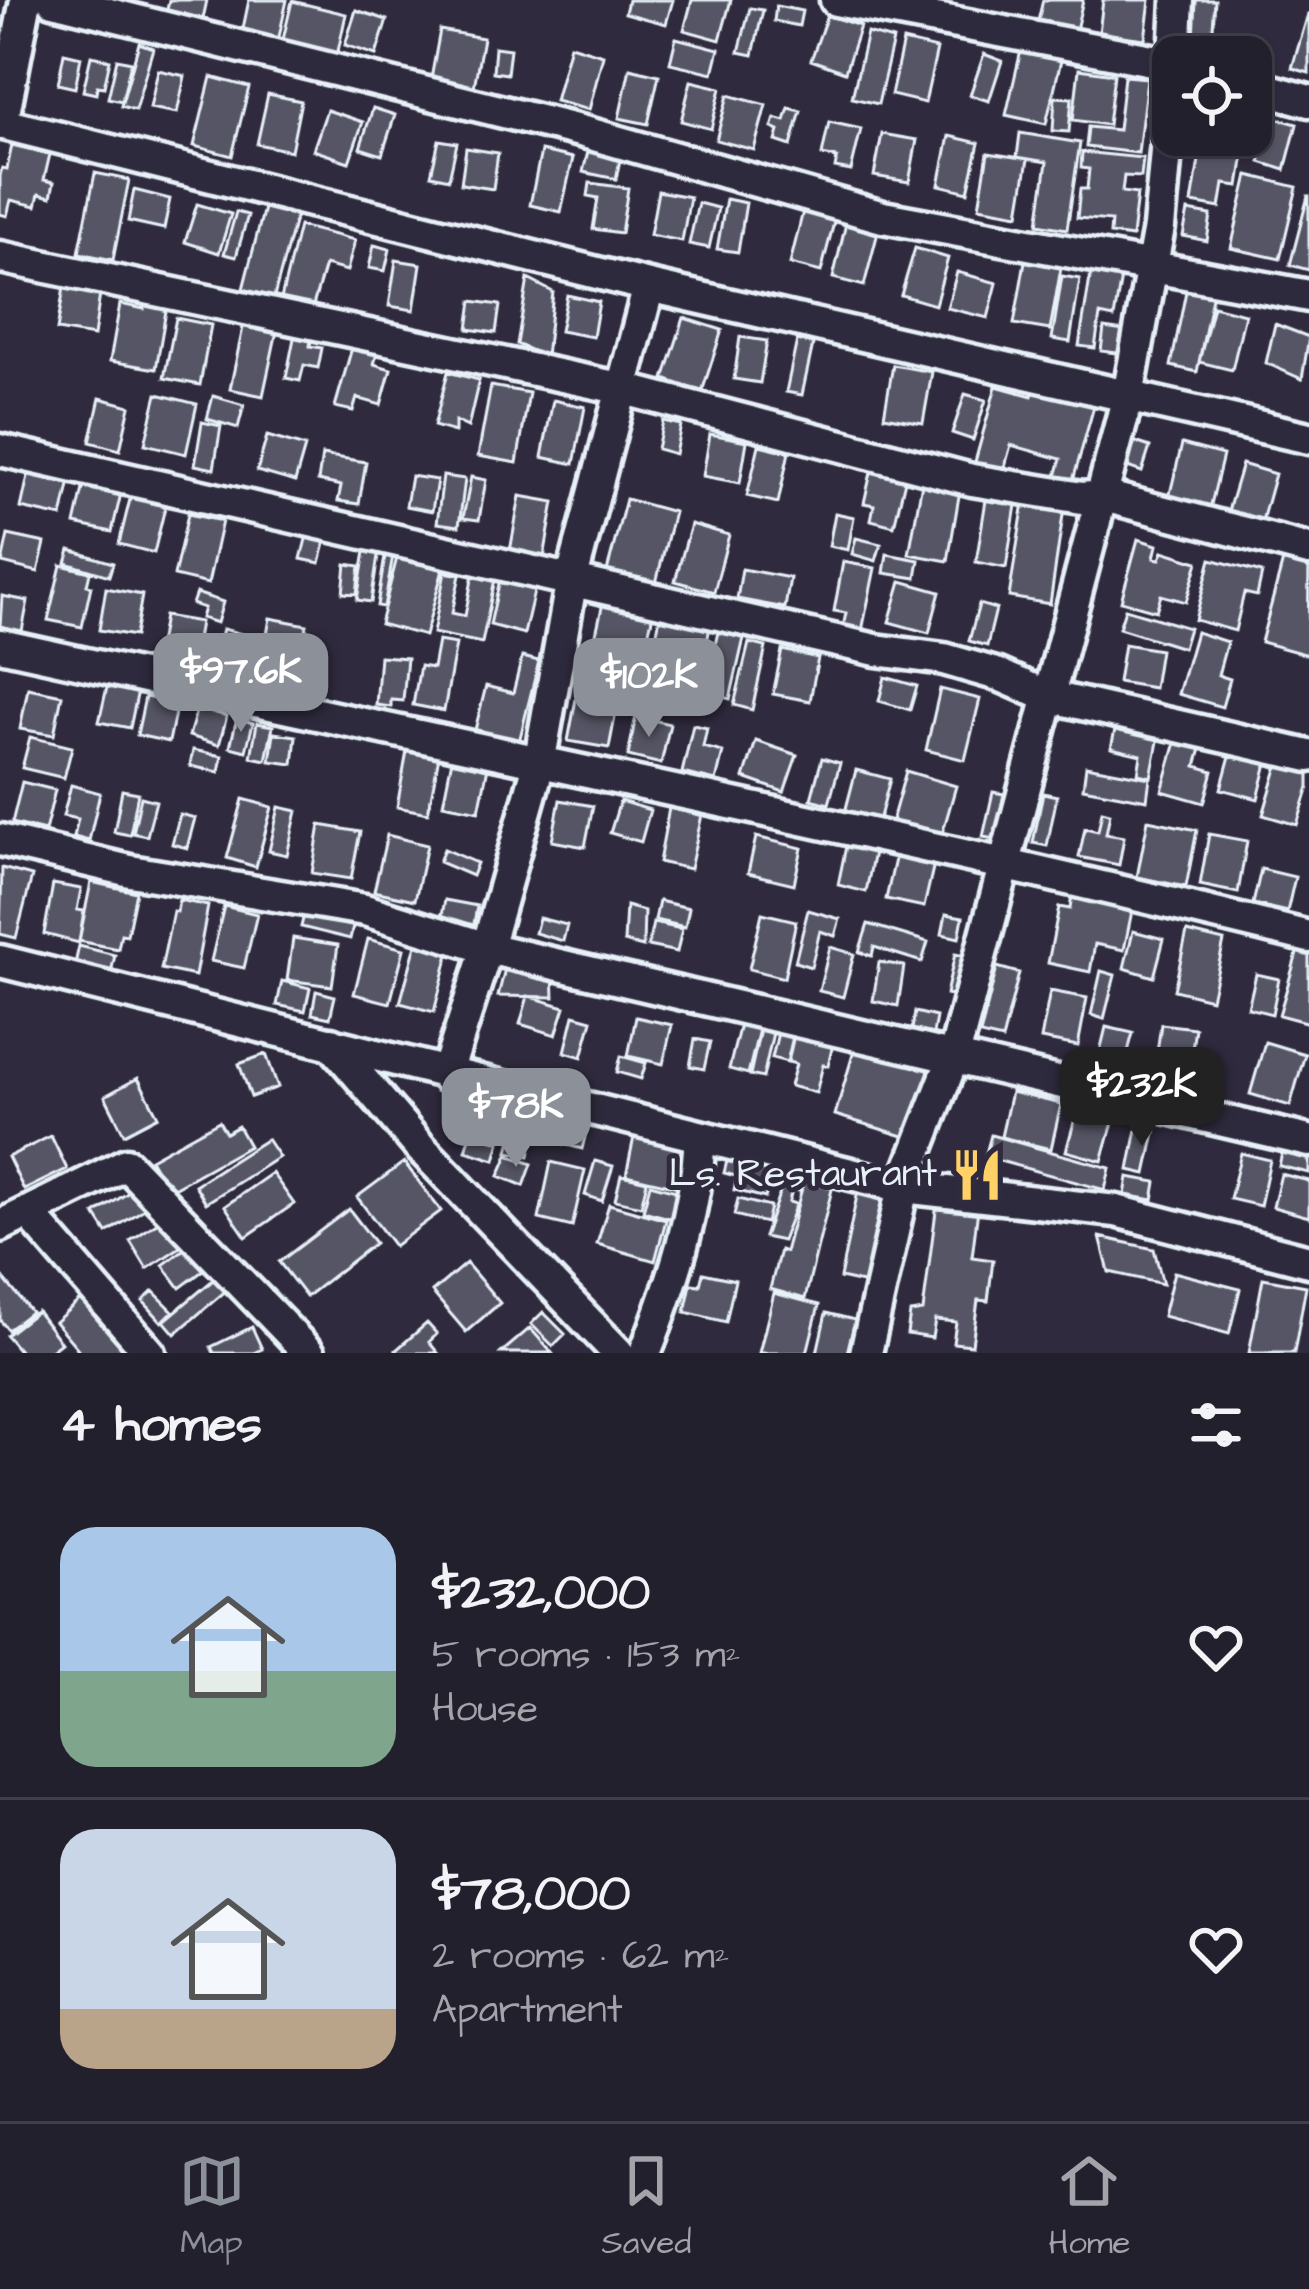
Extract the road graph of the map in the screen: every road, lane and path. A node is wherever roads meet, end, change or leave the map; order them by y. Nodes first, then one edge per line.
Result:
1 (26, 0) edge
2 (53, 0) edge
3 (836, 0) edge
4 (1178, 0) edge
5 (1176, 36) edge
6 (1152, 56) edge
7 (1272, 91) edge
8 (1309, 101) edge
9 (1, 124) edge
10 (1164, 156) edge
11 (0, 257) edge
12 (1151, 267) junction
13 (649, 286) junction
14 (1309, 296) edge
15 (624, 389) junction
16 (1128, 396) junction
17 (1309, 438) edge
18 (0, 450) edge
19 (1104, 496) junction
20 (1309, 550) edge
21 (572, 578) junction
22 (0, 645) edge
23 (1047, 696) junction
24 (1309, 756) edge
25 (539, 764) junction
26 (0, 840) edge
27 (1007, 862) junction
28 (1309, 937) edge
29 (487, 948) junction
30 (0, 961) edge
31 (331, 1043) junction
32 (954, 1057) junction
33 (446, 1076) junction
34 (700, 1137) junction
35 (1309, 1141) edge
36 (903, 1187) junction
37 (14, 1219) edge
38 (1309, 1261) edge
39 (150, 1353) edge
40 (308, 1353) edge
41 (618, 1353) edge
42 (645, 1353) edge
43 (866, 1353) edge

1 - 9 street
2 - 12 street
3 - 6 street
4 - 5 street
7 - 8 street
9 - 13 street
10 - 12 street
11 - 15 street
12 - 14 street
12 - 16 street
13 - 15 street
13 - 16 street
15 - 19 street
15 - 21 street
16 - 17 street
16 - 19 street
18 - 21 street
19 - 20 street
19 - 23 street
21 - 23 street
21 - 25 street
22 - 25 street
23 - 24 street
23 - 27 street
25 - 27 street
25 - 29 street
26 - 29 street
27 - 28 street
27 - 32 street
29 - 32 street
29 - 33 street
30 - 31 street
31 - 33 street
31 - 41 street
32 - 35 street
32 - 36 street
33 - 34 street
34 - 36 street
34 - 42 street
36 - 38 street
36 - 43 street
37 - 39 street
37 - 40 street

